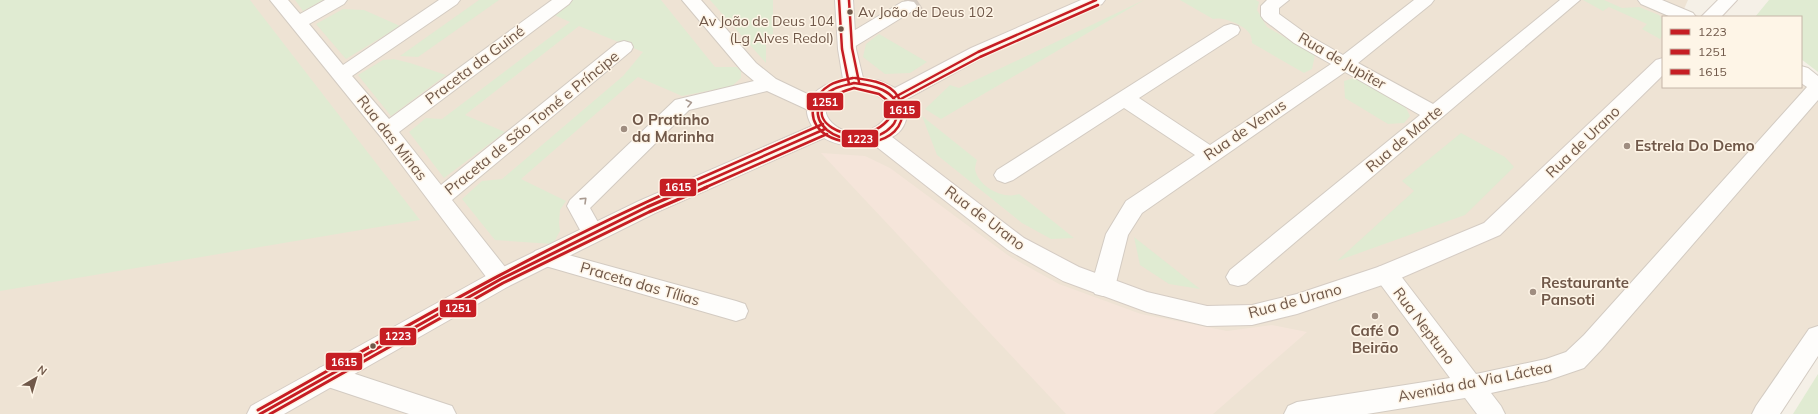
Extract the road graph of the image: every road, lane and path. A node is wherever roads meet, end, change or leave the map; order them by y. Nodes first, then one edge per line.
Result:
1 (279, 0) edge
2 (338, 0) edge
3 (451, 0) edge
4 (563, 0) edge
5 (691, 0) edge
6 (844, 0) edge
7 (1096, 0) edge
8 (1280, 0) edge
9 (1425, 0) edge
10 (1571, 0) edge
11 (1647, 0) edge
12 (1728, 0) edge
13 (908, 6) tunnel mouth
14 (1685, 16) edge
15 (1711, 16) edge
16 (298, 23) junction
17 (1231, 30) dead end
18 (847, 43) junction
19 (624, 47) dead end
20 (1345, 63) junction
21 (1662, 65) edge
22 (1802, 73) edge
23 (341, 75) junction
24 (854, 83) junction
25 (769, 84) junction
26 (1818, 87) edge
27 (895, 97) junction
28 (1125, 99) junction
29 (817, 107) junction
30 (1434, 114) junction
31 (825, 129) junction
32 (387, 131) junction
33 (877, 136) junction
34 (1210, 154) junction
35 (1005, 175) dead end
36 (440, 198) junction
37 (593, 233) junction
38 (543, 257) junction
39 (1386, 274) junction
40 (1238, 277) dead end
41 (501, 279) junction
42 (1103, 287) junction
43 (736, 311) dead end
44 (1818, 336) edge
45 (328, 376) junction
46 (1470, 386) junction
47 (260, 414) edge
48 (442, 414) edge
49 (1297, 414) edge
50 (1492, 414) edge
51 (1764, 414) edge

1 - 16 street, Rua das Minas
2 - 16 street
3 - 23 street
4 - 32 street, Praceta da Guiné
5 - 25 street
6 - 18 street
7 - 27 street
8 - 20 street, Rua de Jupiter
9 - 20 street, Rua de Venus
10 - 30 street, Rua de Marte
11 - 14 street
12 - 15 street
13 - 18 street
16 - 23 street, Rua das Minas
17 - 28 street
18 - 24 street
19 - 36 street, Praceta de São Tomé e Príncipe
20 - 30 street, Rua de Jupiter
20 - 34 street, Rua de Venus
21 - 39 street, Rua de Urano
22 - 26 street, Avenida da Via Láctea
23 - 32 street, Rua das Minas
24 - 27 street
24 - 29 street
25 - 29 street
37 -> 25 street
26 - 46 street, Avenida da Via Láctea
27 - 33 street
28 - 34 street
28 - 35 street
29 - 31 street
30 - 40 street, Rua de Marte
31 - 33 street
31 - 37 street
32 - 36 street, Rua das Minas
33 - 42 street, Rua de Urano
34 - 42 street, Rua de Venus
36 - 41 street, Rua das Minas
37 - 38 street
38 - 41 street
38 - 43 street, Praceta das Tílias
39 - 42 street, Rua de Urano
39 - 46 street, Rua Neptuno
41 - 45 street
44 - 51 street
45 - 47 street
45 - 48 street
46 - 49 street, Avenida da Via Láctea
46 - 50 street, Rua Neptuno

